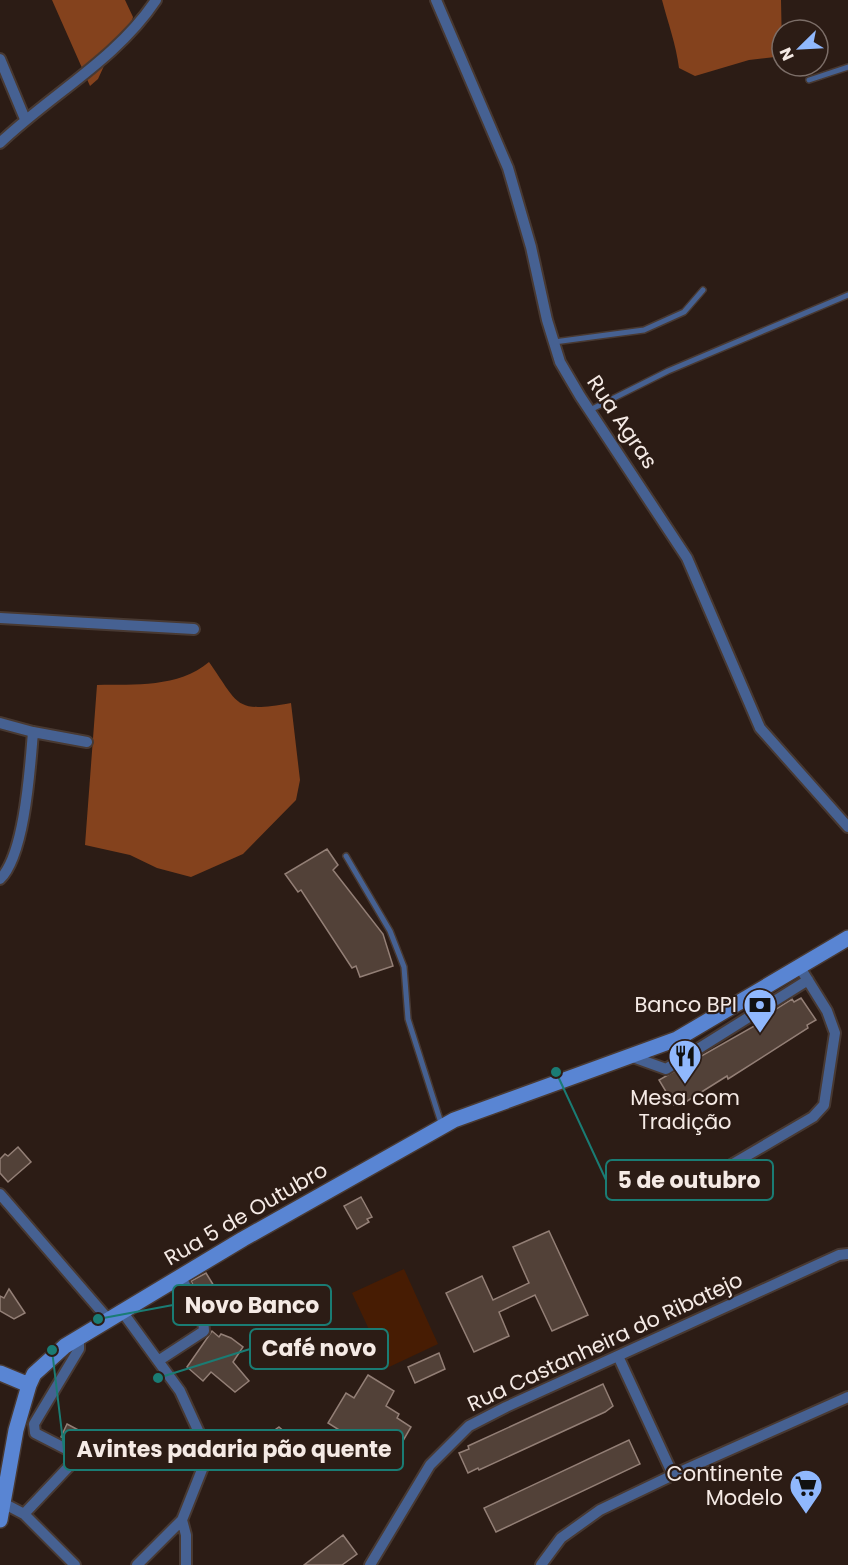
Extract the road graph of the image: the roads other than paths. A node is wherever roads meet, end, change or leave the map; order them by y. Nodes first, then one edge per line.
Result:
1 (156, 0) edge
2 (436, 0) edge
3 (0, 59) edge
4 (848, 67) edge
5 (809, 80) dead end
6 (25, 119) junction
7 (0, 143) edge
8 (704, 290) dead end
9 (848, 295) edge
10 (554, 342) junction
11 (589, 411) junction
12 (0, 618) edge
13 (194, 629) dead end
14 (0, 723) edge
15 (33, 732) junction
16 (87, 742) dead end
17 (848, 827) edge
18 (346, 856) dead end
19 (0, 879) edge
20 (848, 938) edge
21 (799, 966) junction
22 (808, 980) junction
23 (630, 1056) junction
24 (442, 1127) junction
25 (726, 1168) dead end
26 (0, 1194) edge
27 (848, 1254) edge
28 (180, 1276) junction
29 (115, 1314) junction
30 (79, 1337) junction
31 (618, 1356) junction
32 (158, 1361) junction
33 (0, 1373) edge
34 (29, 1385) junction
35 (848, 1397) edge
36 (673, 1474) junction
37 (3, 1503) junction
38 (24, 1514) junction
39 (0, 1520) edge
40 (182, 1520) junction
41 (75, 1565) edge
42 (137, 1565) edge
43 (186, 1565) edge
44 (370, 1565) edge
45 (541, 1565) edge

1 - 6 street
2 - 10 street, Rua Agras
3 - 6 street
4 - 5 lane
6 - 7 street
8 - 10 lane
9 - 11 lane
10 - 11 street, Rua Agras
11 - 17 street, Rua Agras
12 - 13 street
14 - 15 street
15 - 16 street
15 - 19 street
18 - 24 lane
20 - 21 street, Rua 5 de Outubro
21 - 22 street
21 - 23 street, Rua 5 de Outubro
22 - 23 street
22 - 25 street
23 - 24 street, Rua 5 de Outubro
24 - 28 street, Rua 5 de Outubro
26 - 29 street
27 - 31 street, Rua Castanheira do Ribatejo
28 - 29 street, Rua 5 de Outubro
28 - 32 street
29 - 30 street, Rua 5 de Outubro
29 - 32 street
30 - 34 street, Rua 5 de Outubro
30 - 38 street
31 - 36 street
31 - 44 street, Rua Castanheira do Ribatejo
32 - 40 street
33 - 34 street
34 - 37 street, Rua 5 de Outubro
35 - 36 street
36 - 45 street
37 - 38 street
37 - 39 street, Rua 5 de Outubro
38 - 41 street
40 - 42 street
40 - 43 street

